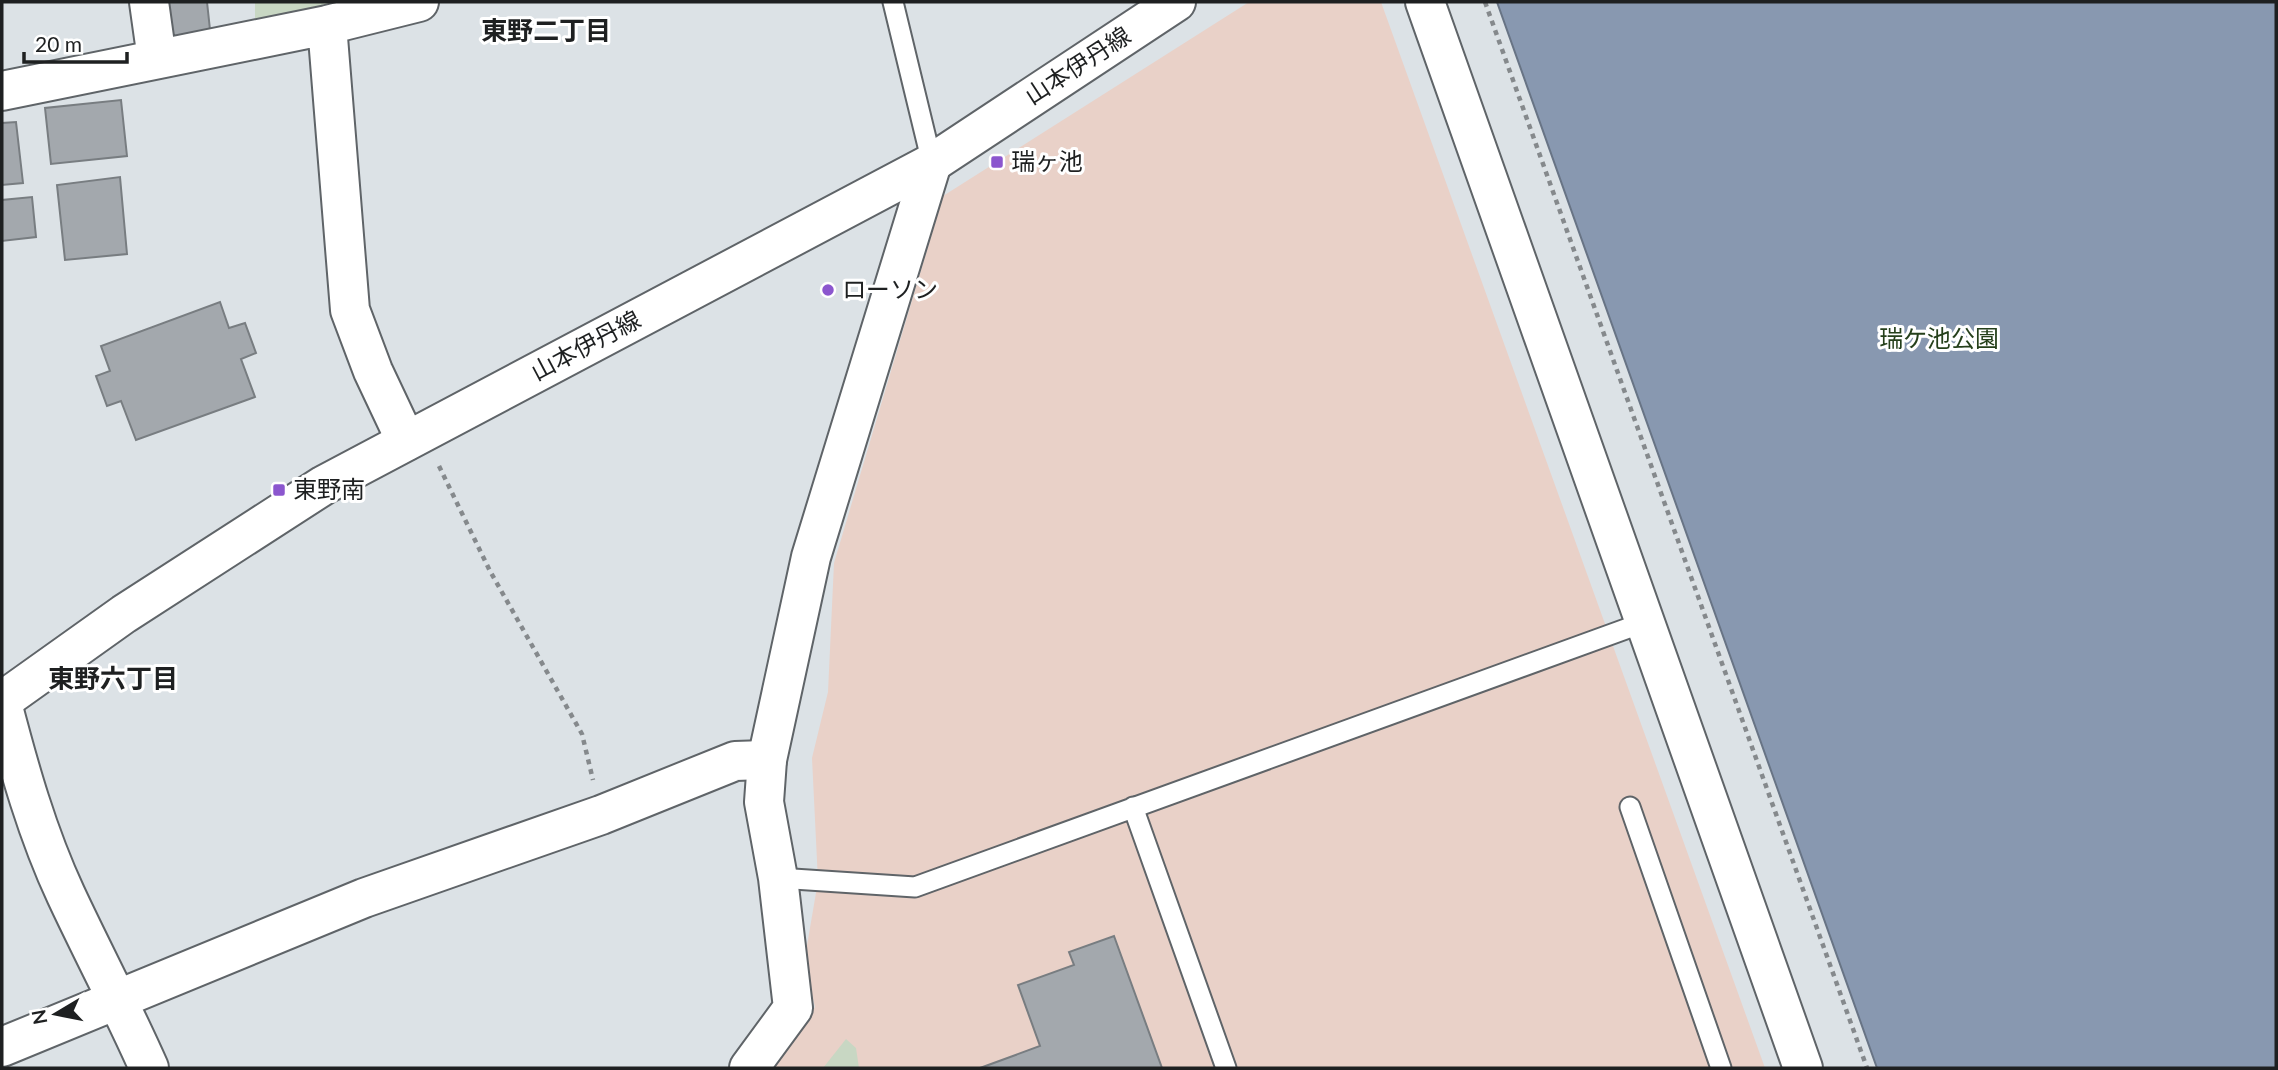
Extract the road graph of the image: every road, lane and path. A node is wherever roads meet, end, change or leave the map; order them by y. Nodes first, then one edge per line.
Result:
1 (149, 2) edge
2 (419, 2) edge
3 (893, 2) edge
4 (1176, 2) edge
5 (1425, 2) edge
6 (1485, 2) edge
7 (327, 25) junction
8 (157, 59) junction
9 (2, 91) edge
10 (932, 163) junction
11 (414, 437) junction
12 (1645, 622) junction
13 (2, 702) edge
14 (767, 760) junction
15 (1133, 807) junction
16 (1630, 807) dead end
17 (601, 815) junction
18 (778, 878) junction
19 (118, 998) junction
20 (2, 1047) edge
21 (149, 1068) edge
22 (749, 1068) edge
23 (1226, 1068) edge
24 (1721, 1068) edge
25 (1803, 1068) edge
26 (1867, 1068) edge

1 - 8 street
2 - 7 street
3 - 10 lane
4 - 10 street, 山本伊丹線
5 - 12 street
6 - 26 path
7 - 8 street
7 - 11 street
8 - 9 street
10 - 11 street, 山本伊丹線
10 - 14 street
11 - 13 street, 山本伊丹線
11 - 17 path
12 - 15 lane
12 - 25 street
13 - 19 street
14 - 17 street
14 - 18 street
15 - 18 lane
15 - 23 lane
16 - 24 lane
17 - 19 street
18 - 22 street
19 - 20 street
19 - 21 street

